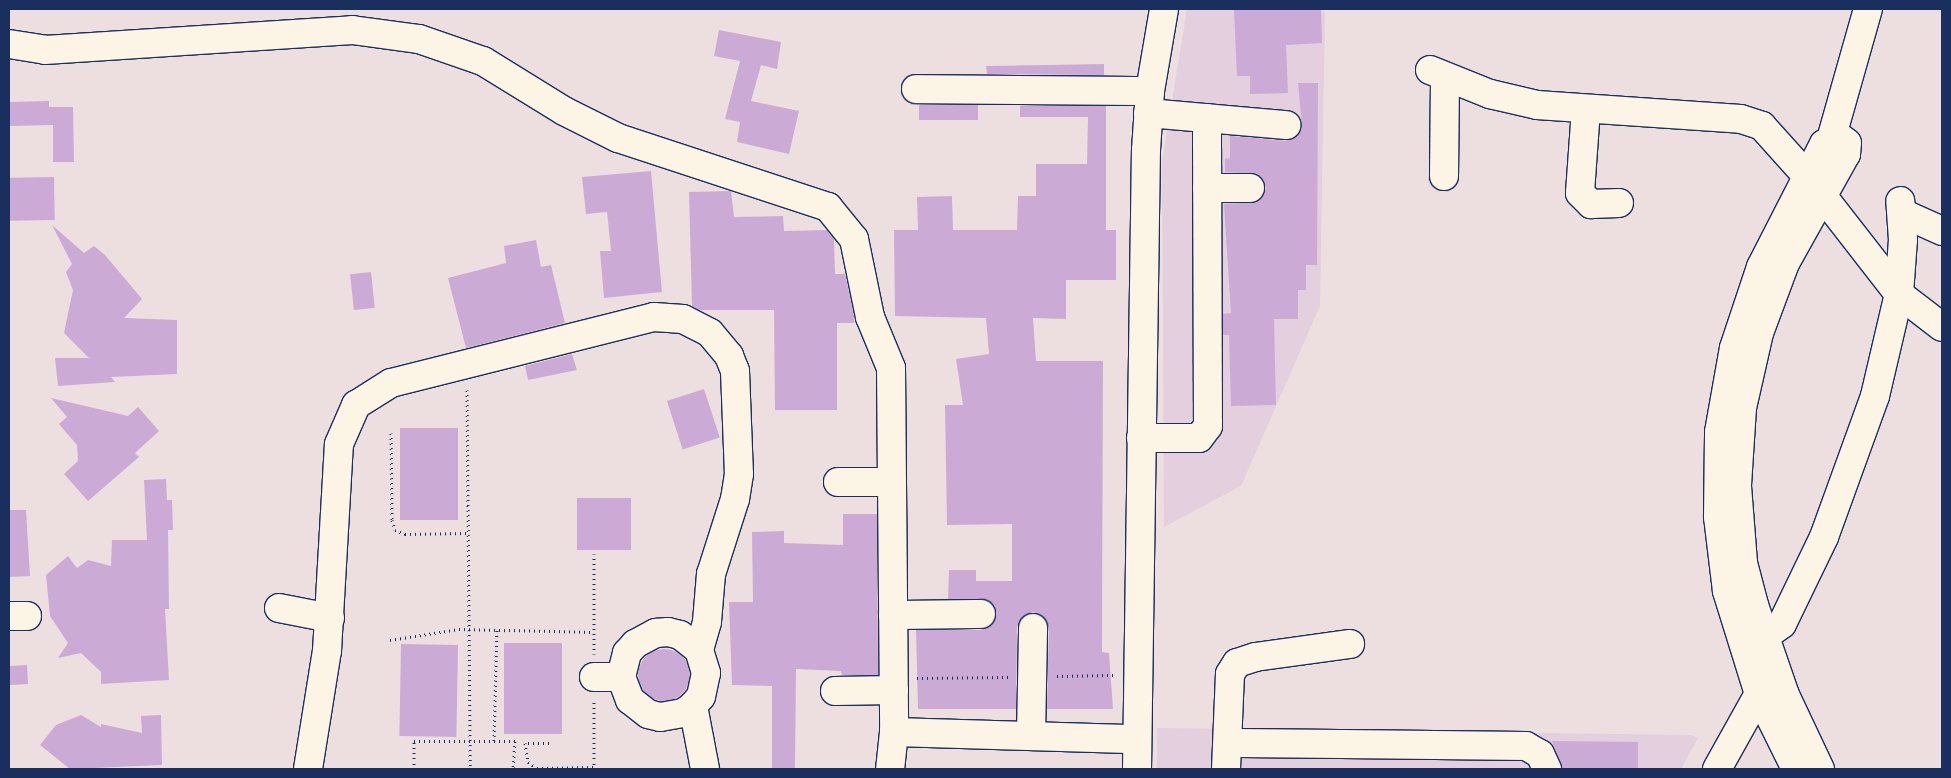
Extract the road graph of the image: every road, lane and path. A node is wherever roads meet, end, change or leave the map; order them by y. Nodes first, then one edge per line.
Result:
1 (1164, 9) edge
2 (1868, 9) edge
3 (9, 44) edge
4 (916, 89) dead end
5 (1149, 102) junction
6 (1586, 109) junction
7 (1207, 118) junction
8 (1286, 125) dead end
9 (1444, 176) dead end
10 (1815, 186) junction
11 (1207, 188) junction
12 (1250, 188) dead end
13 (1619, 202) dead end
14 (1942, 232) edge
15 (1899, 294) junction
16 (1942, 327) edge
17 (467, 364) junction
18 (391, 432) dead end
19 (1141, 438) junction
20 (838, 482) dead end
21 (892, 482) junction
22 (470, 533) junction
23 (279, 608) dead end
24 (981, 614) dead end
25 (893, 615) junction
26 (330, 618) junction
27 (1033, 628) dead end
28 (470, 629) junction
29 (497, 629) junction
30 (594, 632) dead end
31 (1764, 637) junction
32 (390, 640) dead end
33 (1350, 644) dead end
34 (699, 650) junction
35 (1254, 657) junction
36 (1774, 668) junction
37 (594, 677) dead end
38 (622, 677) junction
39 (894, 690) junction
40 (835, 691) dead end
41 (1759, 694) junction
42 (693, 706) junction
43 (894, 732) junction
44 (1031, 736) junction
45 (1136, 739) junction
46 (470, 741) junction
47 (494, 741) junction
48 (549, 743) dead end
49 (1238, 756) edge
50 (594, 767) dead end
51 (308, 769) edge
52 (414, 769) edge
53 (470, 769) edge
54 (513, 769) edge
55 (705, 769) edge
56 (890, 769) edge
57 (1136, 769) edge
58 (1226, 769) edge
59 (1547, 769) edge
60 (1717, 769) edge
61 (1796, 769) edge
62 (1820, 769) edge

1 - 5 street
2 - 10 street
3 - 21 street
4 - 5 street
5 - 7 street
5 - 19 street
6 - 9 street
6 - 10 street
6 - 13 street
7 - 8 street
7 - 11 street
10 - 15 street
10 - 31 street
10 - 41 street
11 - 12 street
11 - 19 street
14 - 15 street
15 - 16 street
15 - 31 street
17 - 22 path
17 - 26 street
17 - 34 street
18 - 22 path
19 - 45 street
20 - 21 street
21 - 25 street
22 - 28 path
23 - 26 street
24 - 25 street
25 - 39 street
26 - 51 street
27 - 44 street
28 - 29 path
28 - 32 path
28 - 46 path
29 - 30 path
29 - 47 path
31 - 36 street
33 - 35 street
34 - 38 street
34 - 42 street
35 - 49 street
35 - 58 street
36 - 41 street
36 - 62 street
37 - 38 street
38 - 42 street
39 - 40 street
39 - 43 street
41 - 60 street
41 - 61 street
42 - 55 street
43 - 44 street
43 - 56 street
44 - 45 street
45 - 57 street
46 - 47 path
46 - 52 path
46 - 53 path
47 - 54 path
48 - 50 path
49 - 59 street

